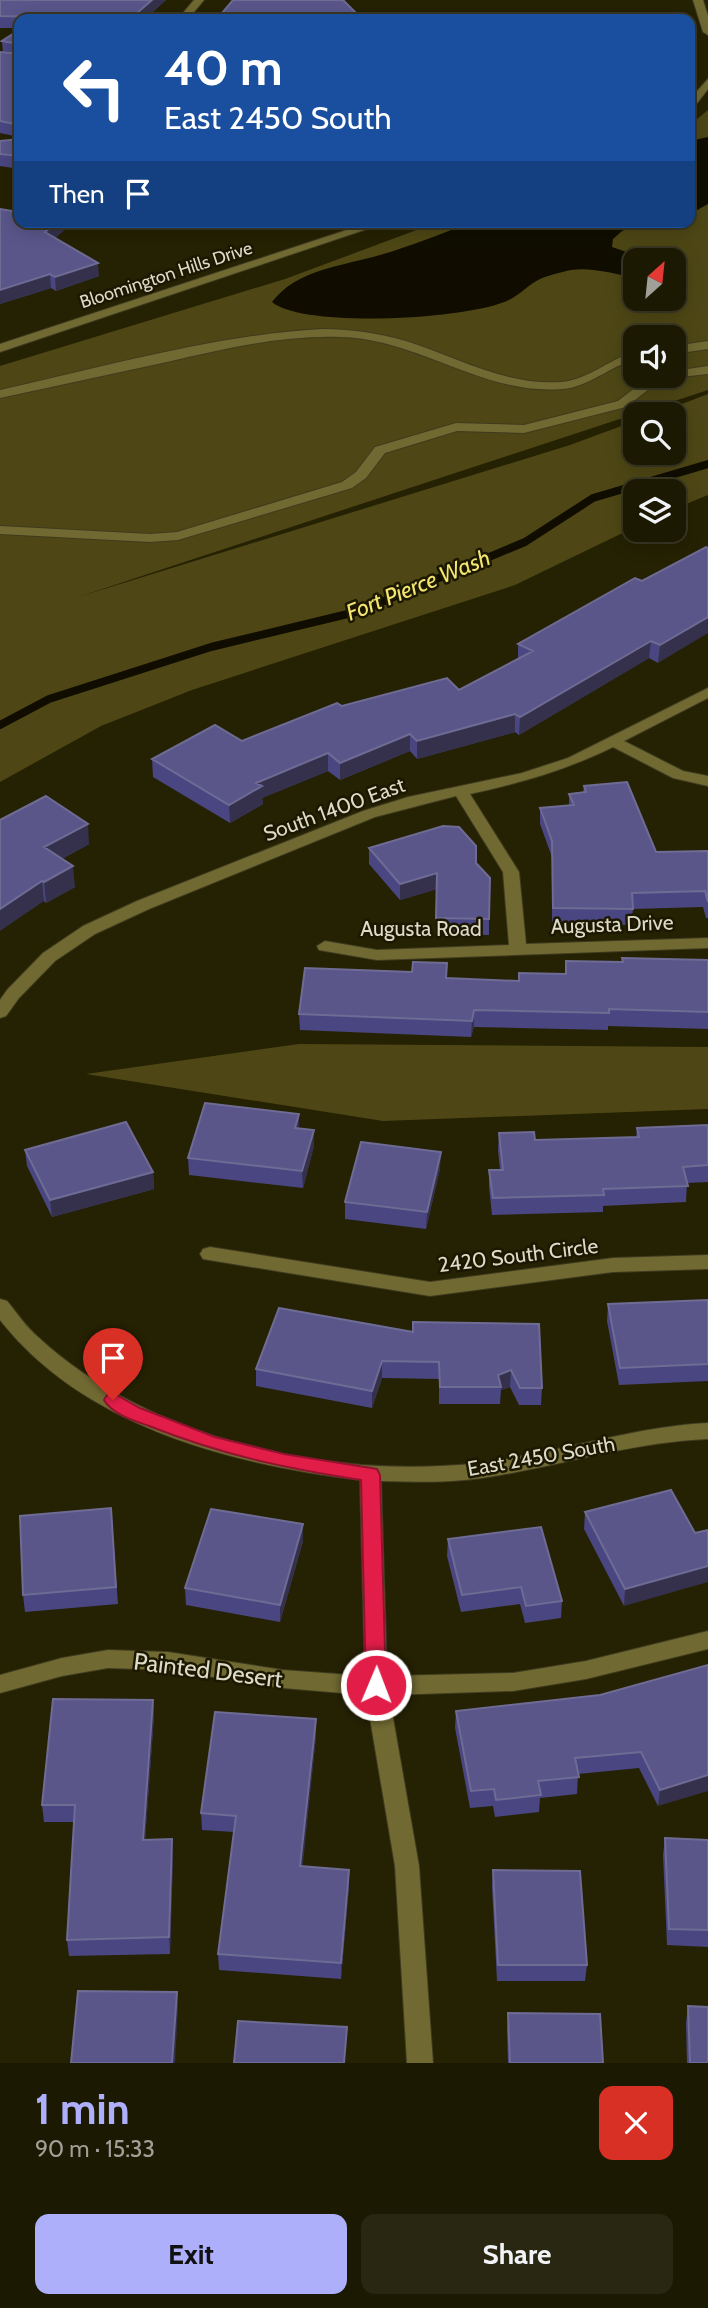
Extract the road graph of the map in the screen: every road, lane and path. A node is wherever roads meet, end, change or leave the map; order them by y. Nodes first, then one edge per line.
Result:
1 (200, 0) edge
2 (698, 0) edge
3 (187, 14) edge
4 (708, 32) edge
5 (708, 82) edge
6 (695, 99) edge
7 (365, 228) edge
8 (708, 345) edge
9 (0, 348) edge
10 (686, 348) edge
11 (623, 359) edge
12 (708, 370) edge
13 (686, 373) edge
14 (643, 388) edge
15 (0, 394) edge
16 (0, 530) edge
17 (708, 692) edge
18 (615, 742) junction
19 (708, 781) edge
20 (462, 793) junction
21 (708, 943) edge
22 (325, 946) dead end
23 (518, 950) junction
24 (0, 1012) edge
25 (210, 1254) dead end
26 (708, 1262) edge
27 (0, 1306) edge
28 (708, 1431) edge
29 (370, 1475) junction
30 (708, 1640) edge
31 (0, 1685) edge
32 (376, 1685) junction
33 (420, 2063) edge

1 - 3 street
2 - 4 street
5 - 6 street
7 - 9 street, Bloomington Hills Drive
8 - 10 street
11 - 15 street
12 - 13 street
14 - 16 street
17 - 18 street, South 1400 East
18 - 19 street
18 - 20 street, South 1400 East
20 - 23 street
20 - 24 street, South 1400 East
21 - 23 street, Augusta Drive
22 - 23 street, Augusta Road
25 - 26 street, 2420 South Circle
27 - 29 street, East 2450 South
28 - 29 street, East 2450 South
29 - 32 street
30 - 32 street, Painted Desert
31 - 32 street, Painted Desert
32 - 33 street

